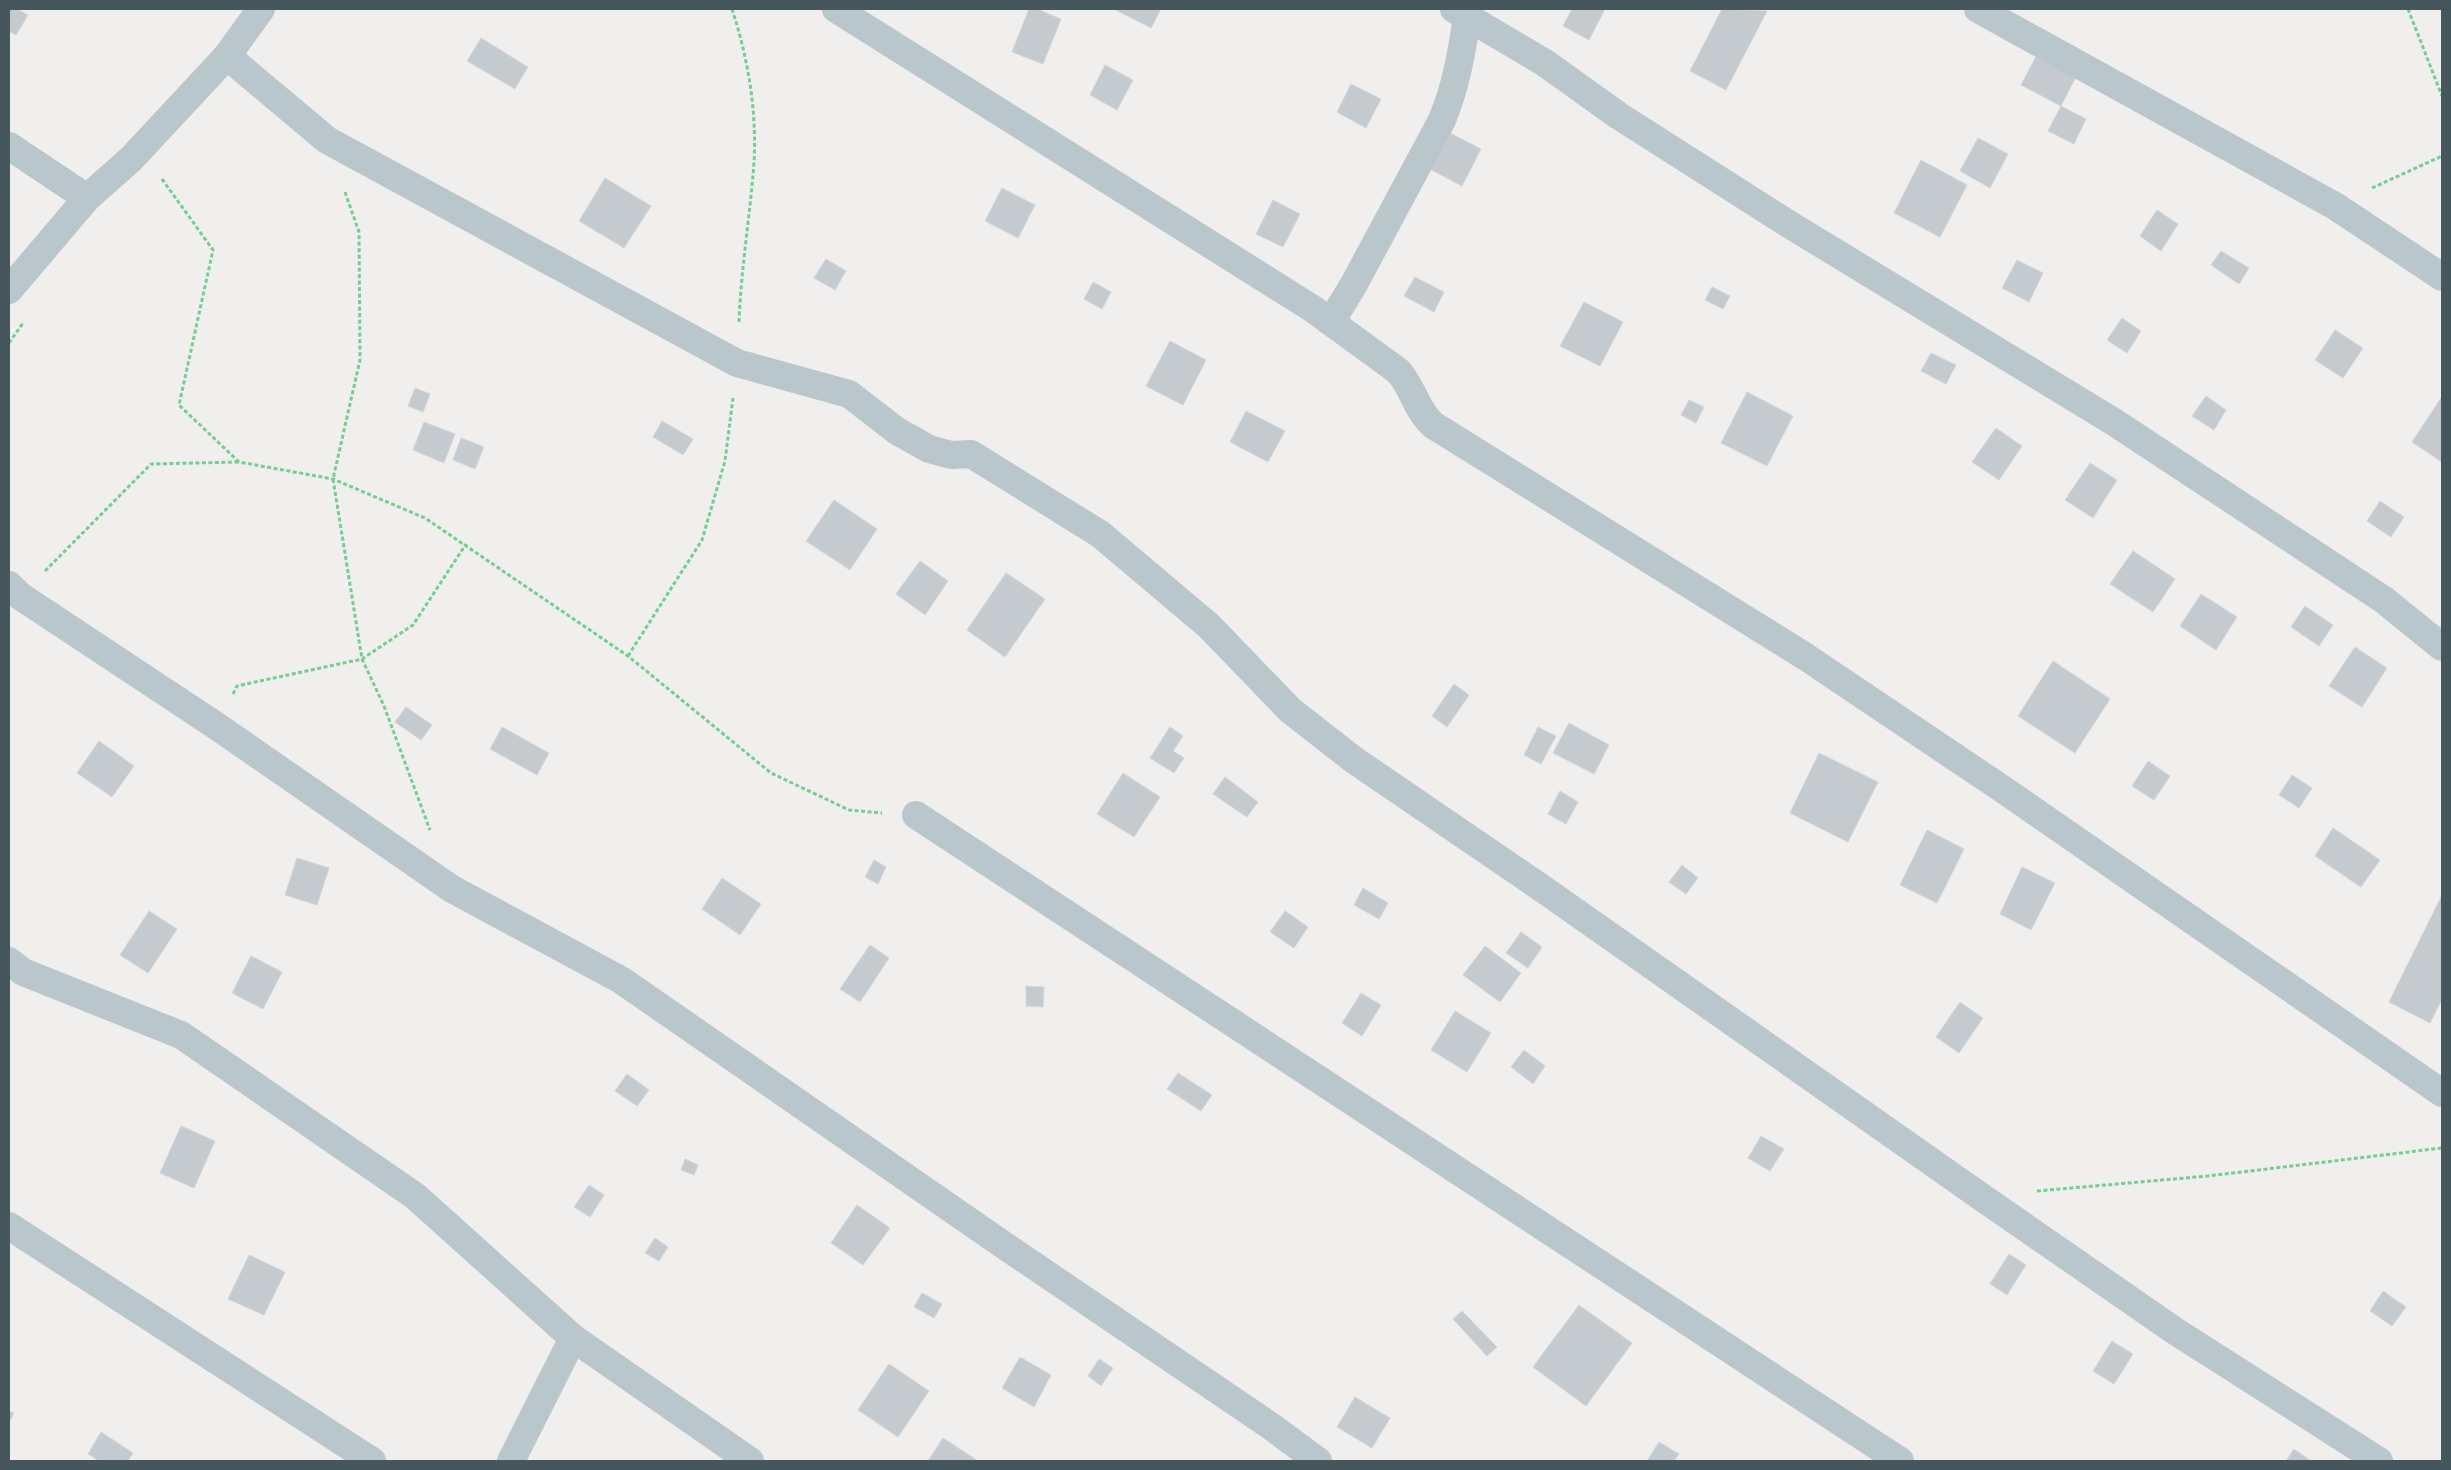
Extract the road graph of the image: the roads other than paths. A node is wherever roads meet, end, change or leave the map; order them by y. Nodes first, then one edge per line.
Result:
1 (261, 9) edge
2 (836, 9) edge
3 (1978, 9) edge
4 (1460, 12) edge
5 (227, 56) junction
6 (9, 146) edge
7 (87, 198) junction
8 (2442, 278) edge
9 (9, 290) edge
10 (1331, 322) junction
11 (14, 590) edge
12 (2442, 647) edge
13 (916, 815) road end
14 (9, 962) edge
15 (2442, 1093) edge
16 (9, 1226) edge
17 (573, 1338) junction
18 (372, 1461) edge
19 (511, 1461) edge
20 (750, 1461) edge
21 (1318, 1461) edge
22 (1900, 1461) edge
23 (2379, 1461) edge

1 - 5 street
2 - 10 street
3 - 8 street
4 - 10 street
4 - 12 street
5 - 7 street
5 - 23 street
6 - 7 street
7 - 9 street
10 - 15 street
11 - 21 street
13 - 22 street
14 - 17 street
16 - 18 street
17 - 19 street
17 - 20 street

